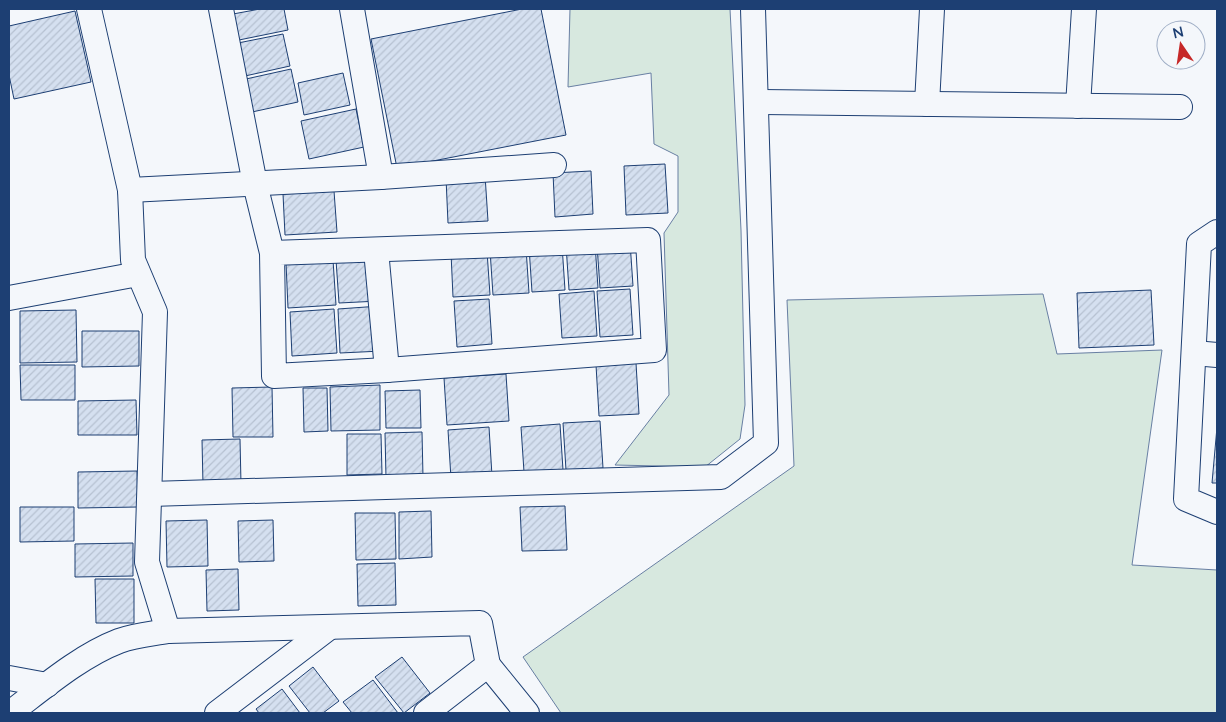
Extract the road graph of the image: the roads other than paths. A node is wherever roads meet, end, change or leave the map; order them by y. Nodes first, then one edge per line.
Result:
1 (89, 9) edge
2 (221, 9) edge
3 (352, 9) edge
4 (754, 9) edge
5 (932, 9) edge
6 (1084, 9) edge
7 (756, 102) junction
8 (927, 104) junction
9 (1078, 106) junction
10 (1180, 107) dead end
11 (554, 165) dead end
12 (381, 177) junction
13 (255, 184) junction
14 (130, 190) junction
15 (1217, 232) edge
16 (376, 250) junction
17 (272, 253) junction
18 (138, 274) junction
19 (9, 298) edge
20 (1194, 353) junction
21 (1217, 355) edge
22 (387, 370) junction
23 (150, 494) junction
24 (1217, 512) edge
25 (330, 627) junction
26 (168, 631) junction
27 (488, 665) junction
28 (9, 678) edge
29 (47, 685) junction
30 (10, 713) edge
31 (217, 713) edge
32 (426, 713) edge
33 (526, 713) edge

1 - 14 street
2 - 13 street
3 - 12 street
4 - 7 street
5 - 8 street
6 - 9 street
7 - 8 street
7 - 23 street
8 - 9 street
9 - 10 street
11 - 12 street
12 - 13 street
13 - 14 street
13 - 17 street
14 - 18 street
15 - 20 street
16 - 17 street
16 - 22 street
16 - 22 street
17 - 22 street
18 - 19 street
18 - 23 street
20 - 21 street
20 - 24 street
23 - 26 street
25 - 26 street
25 - 27 street
25 - 31 street
26 - 29 street
27 - 32 street
27 - 33 street
28 - 29 street
29 - 30 street

